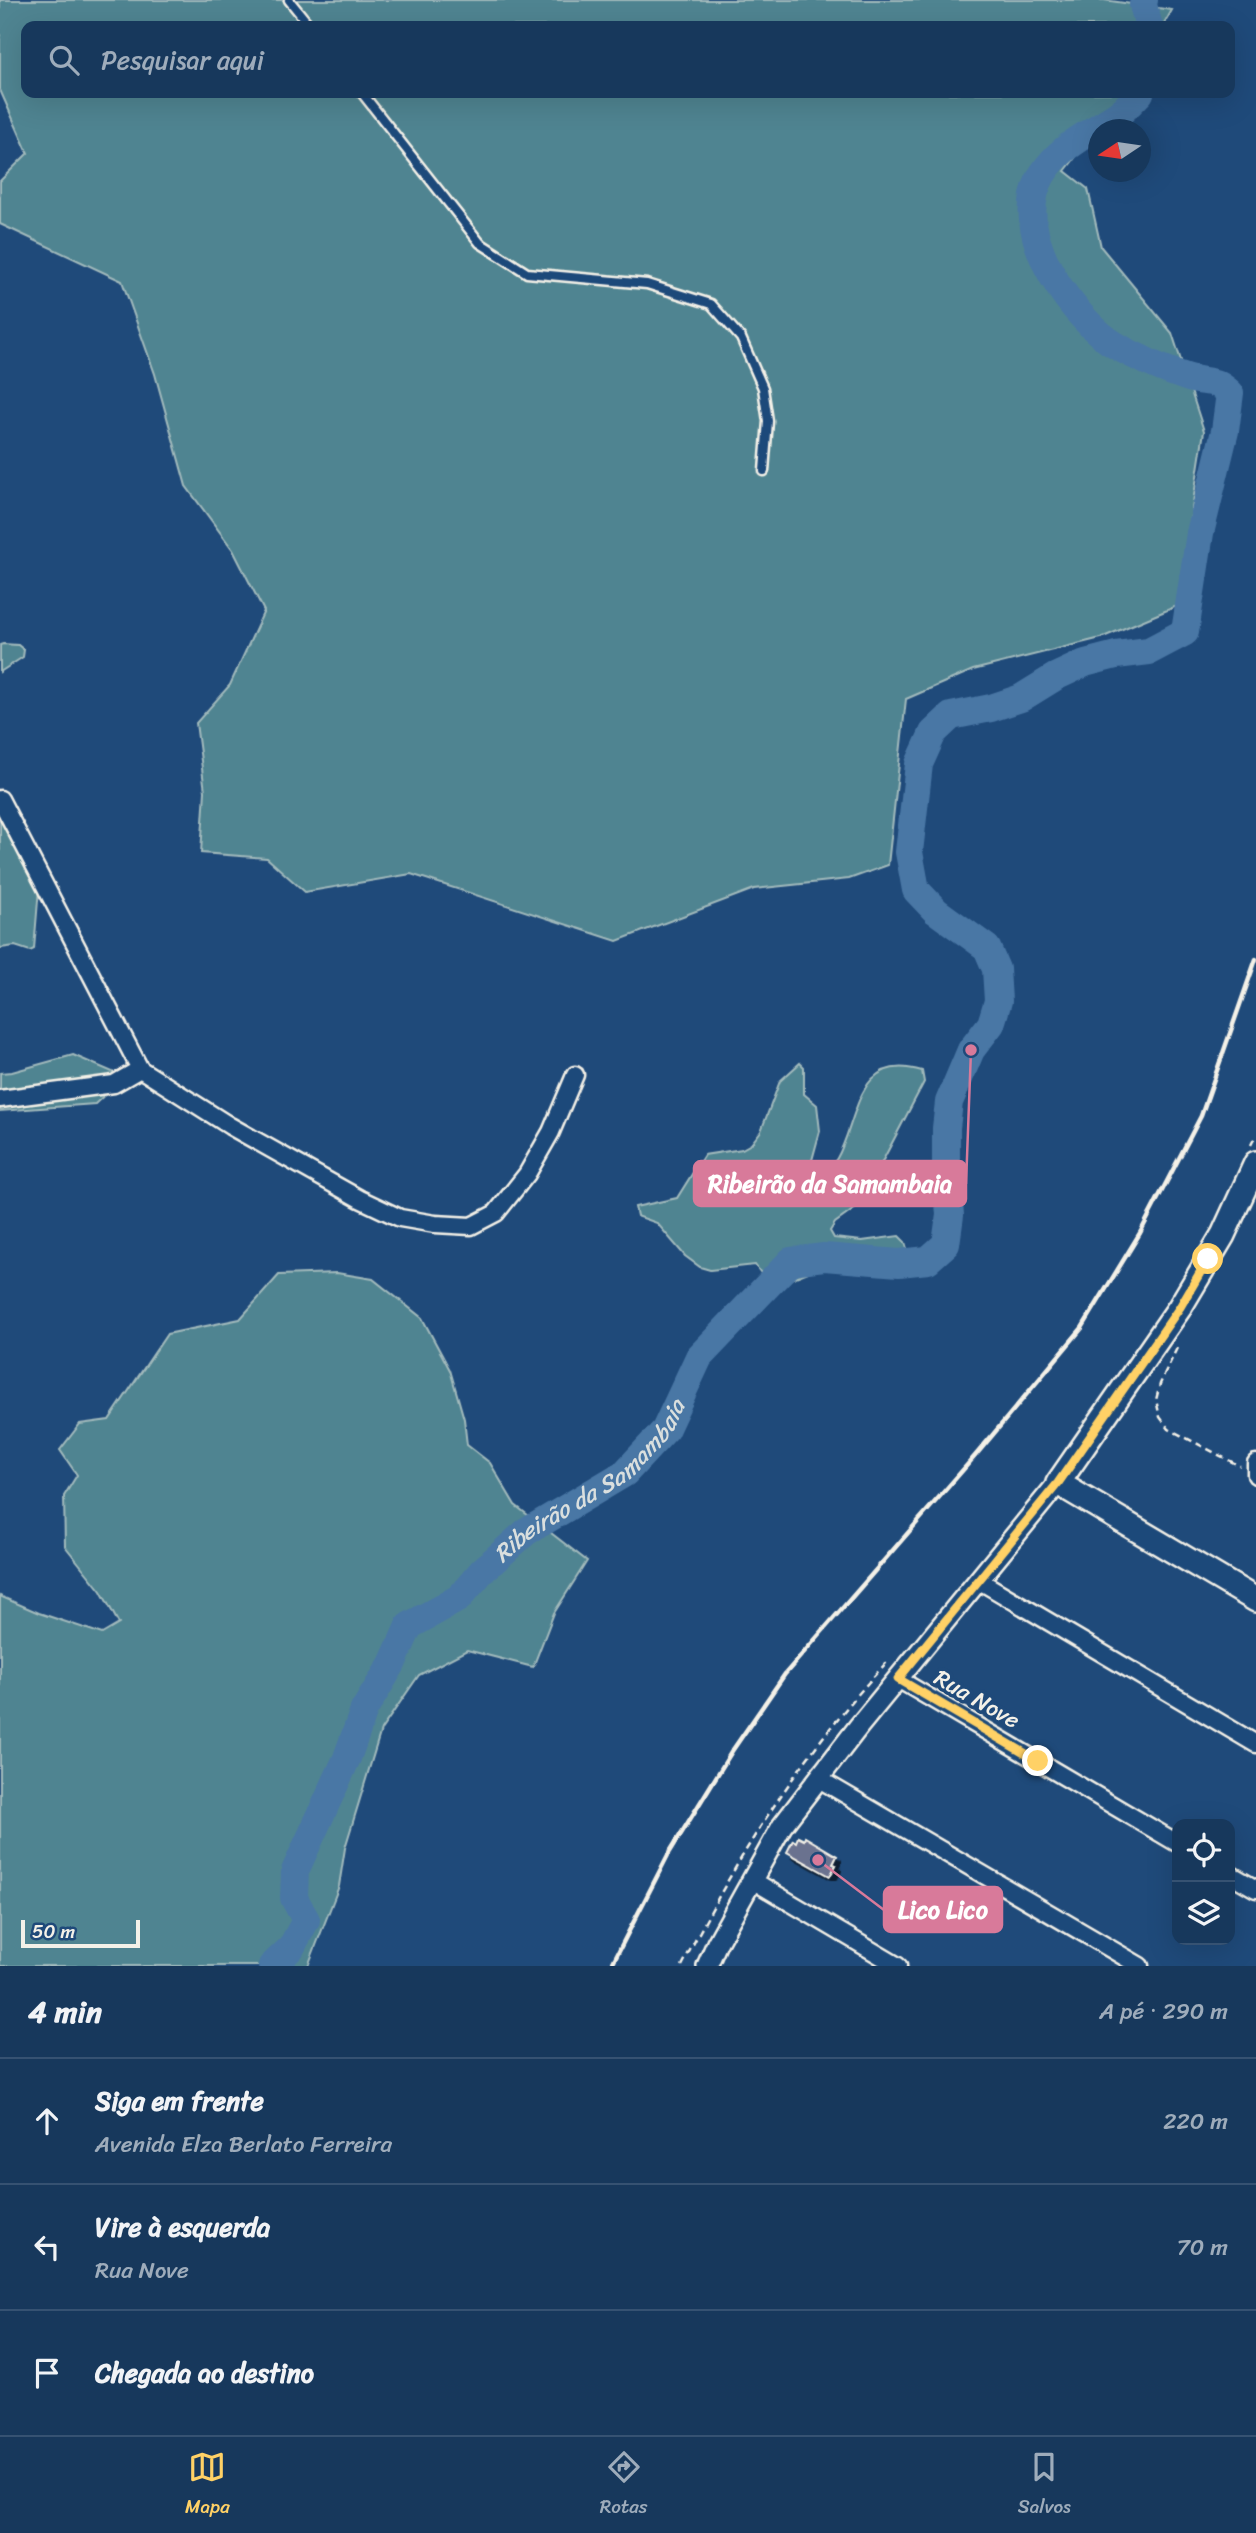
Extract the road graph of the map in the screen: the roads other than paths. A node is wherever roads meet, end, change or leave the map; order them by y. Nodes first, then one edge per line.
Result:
1 (289, 0) edge
2 (306, 21) edge
3 (366, 98) edge
4 (764, 471) dead end
5 (0, 799) edge
6 (139, 1069) junction
7 (575, 1076) dead end
8 (0, 1100) edge
9 (1256, 1163) edge
10 (1256, 1463) edge
11 (1256, 1474) edge
12 (1058, 1483) junction
13 (980, 1581) junction
14 (1256, 1600) edge
15 (898, 1679) junction
16 (1256, 1744) edge
17 (818, 1779) junction
18 (1172, 1840) edge
19 (1235, 1877) edge
20 (752, 1880) junction
21 (1256, 1889) edge
22 (707, 1966) edge
23 (898, 1966) edge
24 (1140, 1966) edge

1 - 2 lane
3 - 4 lane
5 - 6 street
6 - 7 street
6 - 8 street
9 - 12 main road
10 - 11 street
12 - 13 street
12 - 14 main road
13 - 15 street
13 - 16 street
15 - 17 street
15 - 18 street, Rua Nove
17 - 20 street
17 - 24 street
19 - 21 street
20 - 22 street
20 - 23 street

